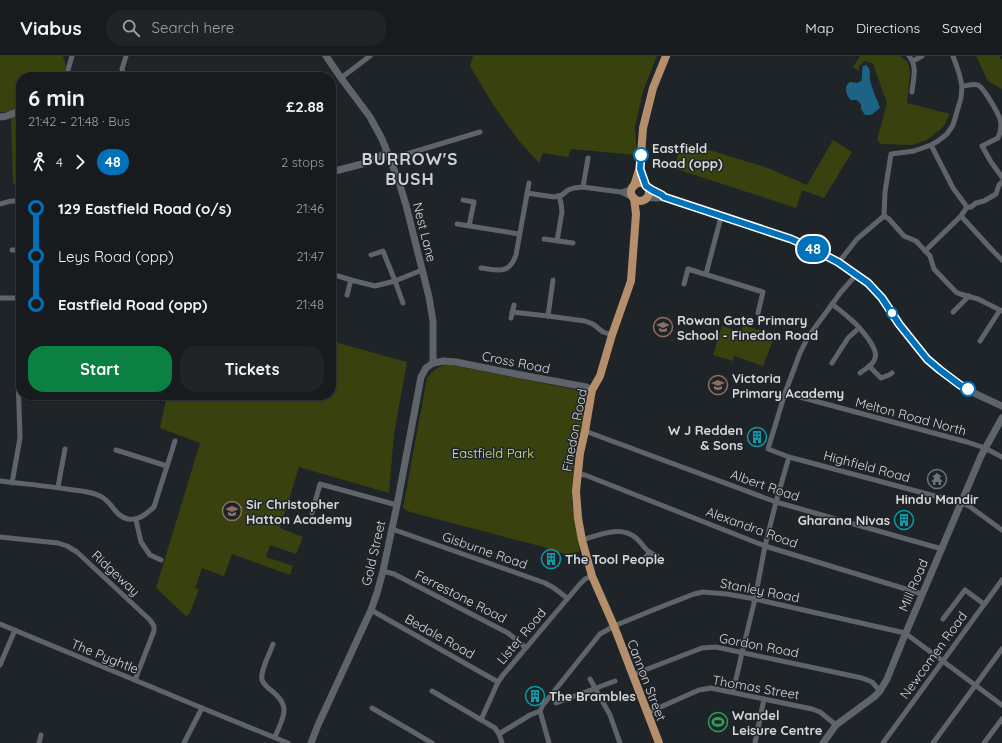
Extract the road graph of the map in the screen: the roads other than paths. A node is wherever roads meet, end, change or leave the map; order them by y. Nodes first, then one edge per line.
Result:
1 (72, 56) edge
2 (126, 56) edge
3 (326, 56) edge
4 (370, 56) edge
5 (666, 56) edge
6 (922, 56) edge
7 (953, 56) edge
8 (911, 58) edge
9 (67, 72) edge
10 (123, 72) dead end
11 (341, 78) junction
12 (962, 86) junction
13 (912, 92) dead end
14 (16, 112) edge
15 (0, 117) edge
16 (480, 132) dead end
17 (931, 145) junction
18 (389, 156) junction
19 (588, 158) dead end
20 (336, 169) edge
21 (640, 169) junction
22 (1002, 177) edge
23 (1002, 182) edge
24 (529, 183) dead end
25 (583, 187) junction
26 (633, 187) junction
27 (647, 187) junction
28 (621, 192) junction
29 (527, 193) junction
30 (558, 196) junction
31 (664, 197) junction
32 (633, 198) junction
33 (645, 199) junction
34 (463, 200) dead end
35 (16, 201) edge
36 (0, 204) edge
37 (967, 207) junction
38 (636, 214) junction
39 (884, 216) junction
40 (961, 216) junction
41 (721, 217) junction
42 (457, 224) dead end
43 (469, 226) junction
44 (519, 234) junction
45 (544, 239) dead end
46 (557, 241) junction
47 (573, 243) dead end
48 (12, 250) dead end
49 (16, 250) edge
50 (925, 251) junction
51 (371, 255) dead end
52 (1002, 258) edge
53 (838, 262) junction
54 (480, 268) dead end
55 (422, 270) junction
56 (706, 274) junction
57 (856, 275) junction
58 (338, 276) dead end
59 (351, 280) junction
60 (395, 280) junction
61 (553, 280) dead end
62 (684, 284) dead end
63 (346, 295) dead end
64 (970, 296) junction
65 (0, 298) edge
66 (16, 298) edge
67 (402, 303) dead end
68 (832, 304) junction
69 (514, 305) dead end
70 (1001, 310) edge
71 (953, 312) dead end
72 (758, 313) dead end
73 (548, 316) junction
74 (859, 328) junction
75 (612, 335) junction
76 (980, 341) dead end
77 (433, 363) junction
78 (832, 363) dead end
79 (869, 366) junction
80 (860, 373) dead end
81 (892, 373) dead end
82 (592, 390) junction
83 (785, 393) junction
84 (19, 400) edge
85 (1002, 406) edge
86 (1002, 418) edge
87 (585, 431) junction
88 (175, 441) dead end
89 (985, 448) junction
90 (65, 449) dead end
91 (116, 450) dead end
92 (789, 457) junction
93 (1002, 457) edge
94 (167, 466) junction
95 (577, 474) junction
96 (0, 481) edge
97 (12, 483) junction
98 (58, 487) junction
99 (776, 502) junction
100 (961, 503) junction
101 (396, 505) junction
102 (312, 513) dead end
103 (136, 520) junction
104 (392, 528) junction
105 (1002, 530) edge
106 (0, 537) edge
107 (582, 540) junction
108 (765, 546) junction
109 (942, 549) junction
110 (650, 552) junction
111 (657, 556) dead end
112 (645, 558) dead end
113 (161, 560) dead end
114 (383, 570) junction
115 (592, 576) junction
116 (1002, 580) edge
117 (922, 594) junction
118 (567, 598) junction
119 (755, 599) junction
120 (984, 604) junction
121 (371, 610) junction
122 (943, 619) dead end
123 (0, 624) edge
124 (614, 626) junction
125 (15, 630) junction
126 (905, 633) junction
127 (273, 644) dead end
128 (526, 648) junction
129 (1002, 649) edge
130 (742, 653) junction
131 (943, 661) junction
132 (0, 665) edge
133 (632, 676) junction
134 (590, 679) dead end
135 (135, 680) junction
136 (615, 681) dead end
137 (498, 682) junction
138 (975, 685) junction
139 (596, 688) junction
140 (432, 691) dead end
141 (880, 691) junction
142 (733, 692) junction
143 (764, 699) junction
144 (556, 703) dead end
145 (1002, 705) edge
146 (202, 708) junction
147 (372, 708) dead end
148 (540, 711) junction
149 (647, 713) junction
150 (1002, 719) edge
151 (481, 720) junction
152 (836, 726) junction
153 (499, 734) junction
154 (41, 735) dead end
155 (275, 737) junction
156 (39, 743) edge
157 (184, 743) edge
158 (288, 743) edge
159 (311, 743) edge
160 (432, 743) edge
161 (502, 743) edge
162 (549, 743) edge
163 (620, 743) edge
164 (659, 743) edge
165 (757, 743) edge
166 (823, 743) edge
167 (883, 743) edge
168 (933, 743) edge
169 (984, 743) edge

1 - 9 street
2 - 10 street
3 - 11 street, Nest Lane
4 - 11 street
5 - 21 main road
6 - 8 street
7 - 12 street
8 - 13 street
11 - 18 street, Nest Lane
12 - 17 street
12 - 22 street
14 - 15 street
16 - 18 street
17 - 37 street
17 - 39 street
18 - 20 street
18 - 55 street, Nest Lane
19 - 25 street
21 - 26 main road
21 - 27 main road
23 - 37 street
24 - 29 street
25 - 28 street
25 - 30 street
26 - 27 main road
26 - 28 street
26 - 32 main road
27 - 31 street
27 - 33 main road
28 - 32 street
29 - 30 street
29 - 44 street
30 - 46 street
31 - 33 street
31 - 41 street
32 - 33 main road
32 - 38 main road, Finedon Road
33 - 38 main road, Finedon Road
34 - 43 street
35 - 36 street
37 - 40 street
38 - 75 main road, Finedon Road
39 - 50 street
39 - 53 street
40 - 50 street
40 - 52 street
41 - 53 street
41 - 56 street
42 - 43 street
43 - 44 street
44 - 54 street
45 - 46 street
46 - 47 street
48 - 49 street
50 - 64 street
51 - 60 street
53 - 57 street
55 - 60 street
55 - 77 street, Nest Lane
56 - 62 street
56 - 72 street
57 - 68 street
57 - 85 street
58 - 59 street
59 - 60 street
59 - 63 street
60 - 67 street
61 - 73 street
64 - 70 street
64 - 71 street
65 - 66 street
68 - 74 street
68 - 83 street
69 - 73 street
70 - 76 street
73 - 75 street
74 - 78 street
74 - 79 street
75 - 82 main road, Finedon Road
77 - 82 street, Cross Road
77 - 101 street, Gold Street
79 - 80 street
79 - 81 street
82 - 87 main road, Finedon Road
83 - 89 street, Melton Road North
83 - 92 street, Highfield Road
84 - 97 street
86 - 89 street, Mill Road
87 - 95 main road, Finedon Road
87 - 99 street, Albert Road
88 - 94 street
89 - 93 street, Melton Road North
89 - 100 street, Mill Road
90 - 98 street
91 - 94 street
92 - 99 street
92 - 100 street, Highfield Road
94 - 103 street
95 - 107 main road, Finedon Road
95 - 108 street, Alexandra Road
96 - 97 street
97 - 98 street
98 - 103 street
99 - 108 street
99 - 109 street, Albert Road
100 - 105 street, Highfield Road
100 - 109 street, Mill Road
101 - 102 street
101 - 104 street, Gold Street
103 - 113 street
104 - 114 street, Gold Street
104 - 118 street, Gisburne Road
106 - 135 street, Ridgeway
107 - 110 street
107 - 115 main road, Finedon Road
108 - 117 street, Alexandra Road
108 - 119 street
109 - 117 street, Mill Road
110 - 111 street
110 - 112 street
114 - 121 street, Gold Street
114 - 128 street, Ferrestone Road
115 - 118 street, Lister Road
115 - 124 main road, Finedon Road
116 - 120 street, Newcomen Road
117 - 126 street, Mill Road
118 - 128 street, Lister Road
119 - 124 street, Stanley Road
119 - 126 street, Stanley Road
119 - 130 street
120 - 122 street
120 - 131 street, Newcomen Road
121 - 137 street, Bedale Road
121 - 159 street, Gold Street
123 - 125 street, The Pyghtle
124 - 133 main road, Cannon Street
124 - 148 street, Stanley Road
125 - 132 street
125 - 135 street, The Pyghtle
126 - 131 street
126 - 141 street, Mill Road
127 - 155 street
128 - 137 street, Lister Road
129 - 138 street
130 - 133 street, Gordon Road
130 - 141 street, Gordon Road
130 - 142 street
131 - 138 street
131 - 167 street, Newcomen Road
133 - 149 main road, Cannon Street
134 - 139 street
135 - 146 street, The Pyghtle
136 - 139 street
137 - 151 street, Lister Road
138 - 145 street
138 - 168 street
139 - 144 street
139 - 163 street
140 - 151 street
141 - 152 street, Mill Road
142 - 143 street, Thomas Street
142 - 149 street, Thomas Street
143 - 152 street, Thomas Street
143 - 165 street
146 - 155 street, The Pyghtle
146 - 157 street
147 - 160 street
148 - 153 street
148 - 162 street
149 - 164 main road, Cannon Street
150 - 169 street
151 - 153 street
152 - 166 street, Mill Road
153 - 161 street
154 - 156 street
155 - 158 street, The Pyghtle

